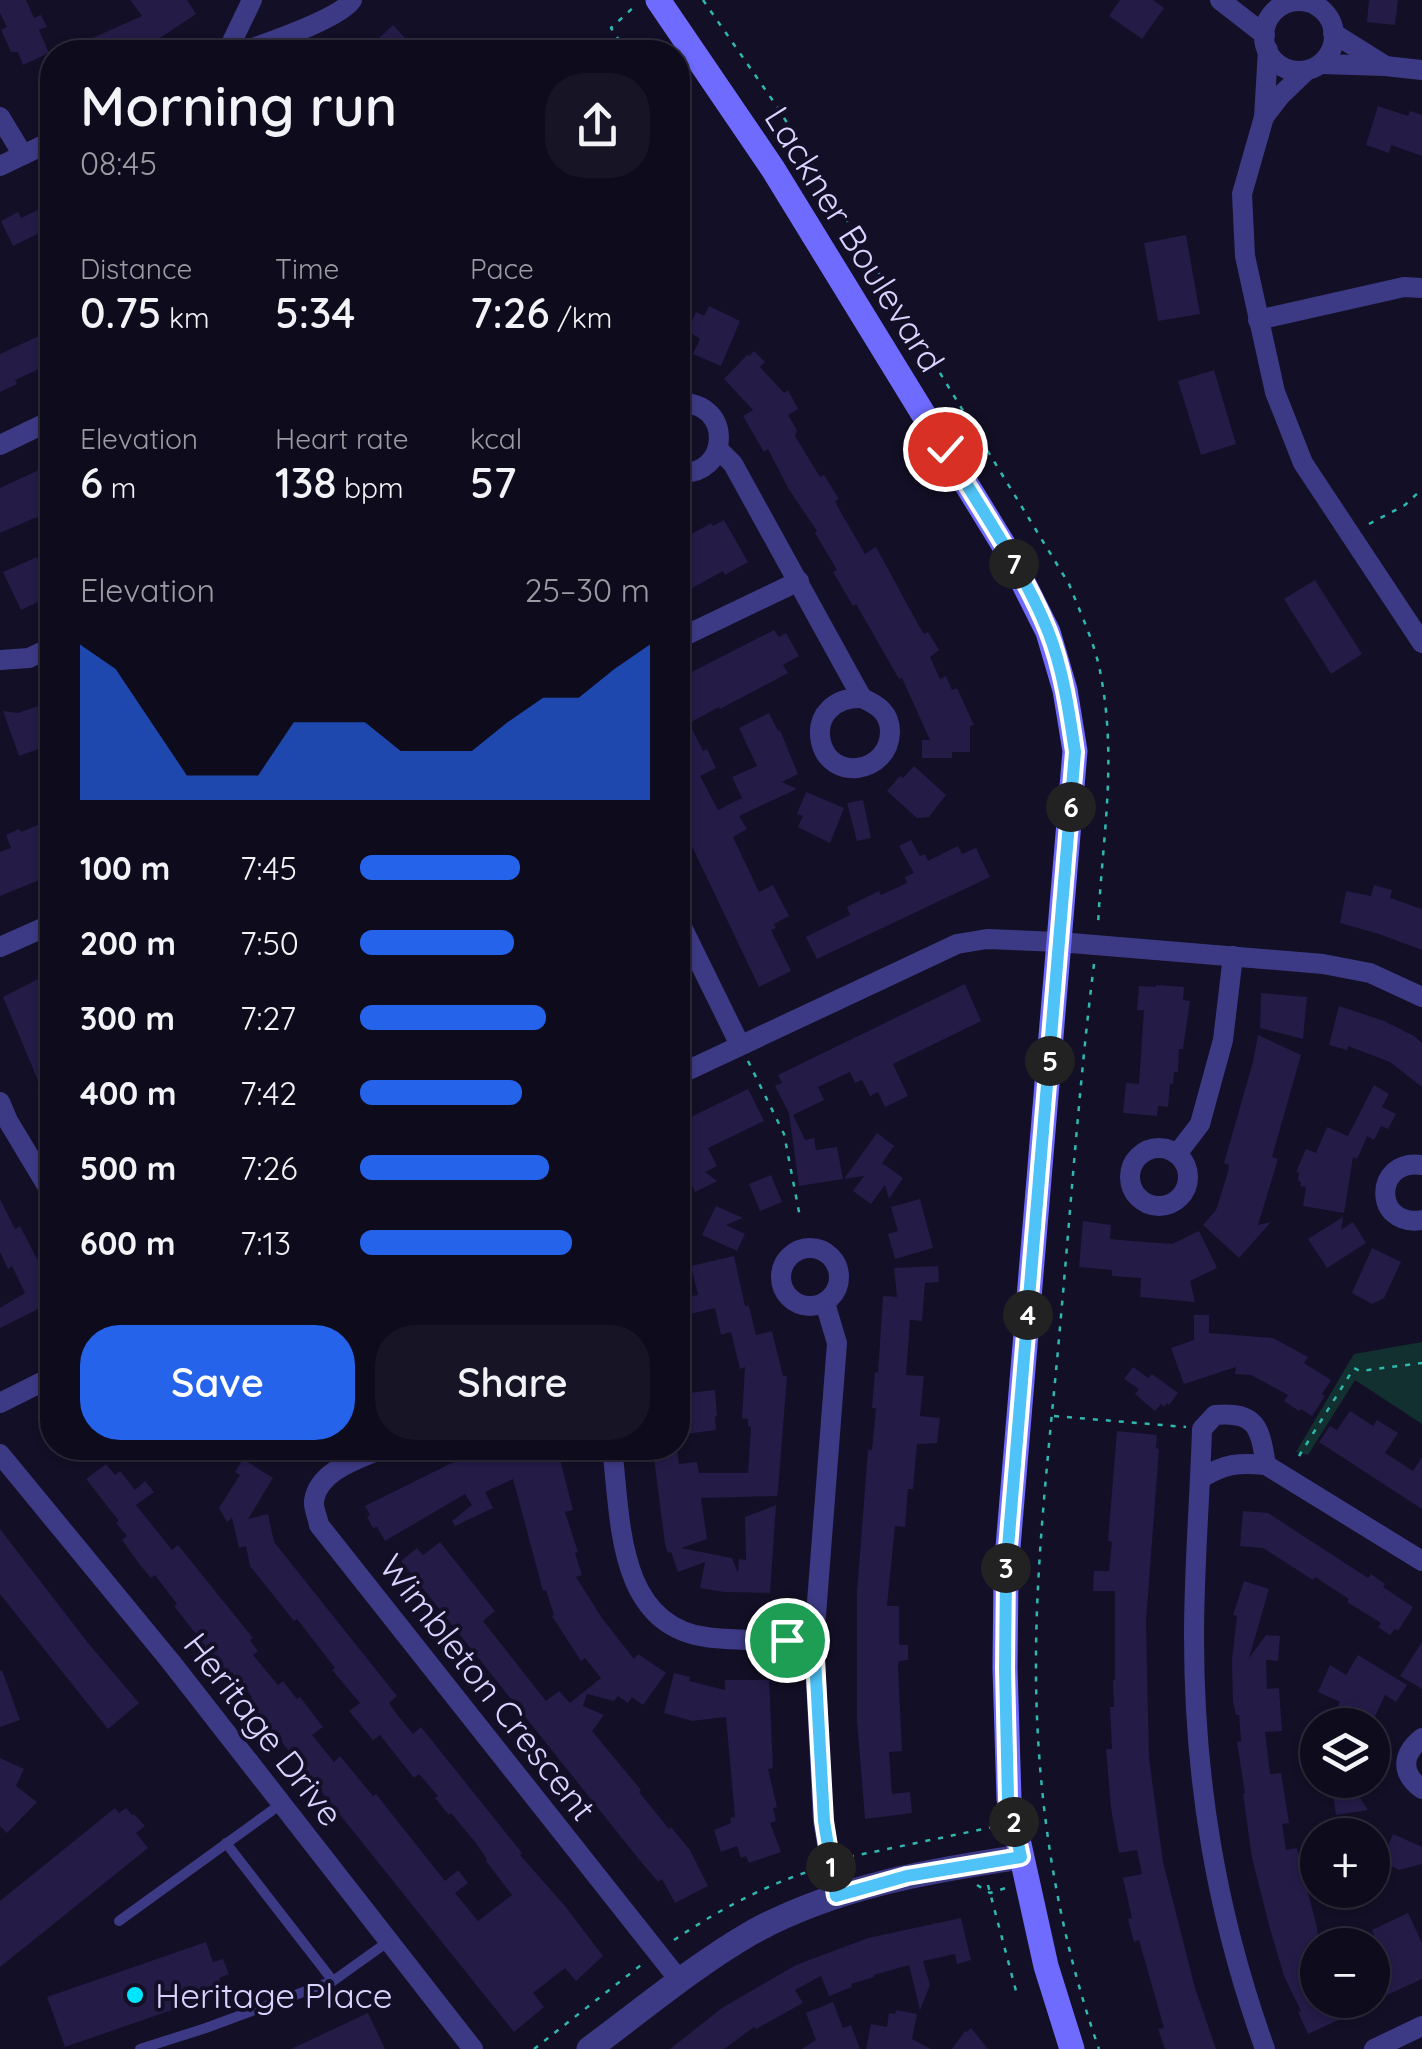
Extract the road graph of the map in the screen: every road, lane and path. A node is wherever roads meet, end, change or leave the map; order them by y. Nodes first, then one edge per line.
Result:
1 (252, 0) edge
2 (352, 0) edge
3 (642, 0) edge
4 (658, 0) edge
5 (1220, 0) edge
6 (1256, 0) edge
7 (1291, 3) edge
8 (1330, 17) edge
9 (233, 40) edge
10 (272, 40) edge
11 (619, 40) edge
12 (685, 40) edge
13 (1267, 43) junction
14 (690, 47) edge
15 (1386, 66) junction
16 (1313, 68) junction
17 (1422, 70) edge
18 (0, 117) edge
19 (1264, 117) junction
20 (40, 147) edge
21 (23, 155) junction
22 (0, 166) edge
23 (1422, 288) edge
24 (1258, 320) junction
25 (690, 402) edge
26 (40, 426) edge
27 (0, 445) edge
28 (718, 448) junction
29 (690, 472) edge
30 (1422, 489) edge
31 (1351, 535) junction
32 (799, 582) junction
33 (690, 633) edge
34 (1422, 643) edge
35 (40, 653) edge
36 (0, 660) edge
37 (862, 698) dead end
38 (1099, 892) dead end
39 (1099, 922) dead end
40 (40, 929) edge
41 (1059, 942) junction
42 (690, 944) edge
43 (0, 947) edge
44 (1233, 956) junction
45 (1094, 964) dead end
46 (1422, 997) edge
47 (743, 1050) junction
48 (690, 1070) edge
49 (0, 1102) edge
50 (1177, 1154) dead end
51 (1422, 1165) edge
52 (40, 1174) edge
53 (800, 1217) dead end
54 (1422, 1220) edge
55 (825, 1302) dead end
56 (1422, 1363) edge
57 (40, 1383) edge
58 (0, 1402) edge
59 (1052, 1416) junction
60 (1202, 1428) junction
61 (0, 1454) edge
62 (1299, 1456) dead end
63 (358, 1460) edge
64 (614, 1460) edge
65 (1266, 1464) junction
66 (1201, 1478) junction
67 (1422, 1561) edge
68 (814, 1641) junction
69 (1422, 1738) edge
70 (1422, 1789) edge
71 (282, 1804) junction
72 (991, 1827) dead end
73 (226, 1842) junction
74 (1021, 1857) junction
75 (843, 1859) dead end
76 (815, 1870) dead end
77 (986, 1879) dead end
78 (1000, 1889) dead end
79 (990, 1892) junction
80 (836, 1896) junction
81 (119, 1922) dead end
82 (389, 1941) junction
83 (667, 1944) dead end
84 (646, 1961) dead end
85 (333, 1981) junction
86 (680, 1981) junction
87 (1016, 1991) dead end
88 (1422, 2026) edge
89 (140, 2049) edge
90 (473, 2049) edge
91 (534, 2049) edge
92 (590, 2049) edge
93 (1072, 2049) edge
94 (1099, 2049) edge
95 (1265, 2049) edge
96 (1374, 2049) edge

1 - 9 street
2 - 10 street
3 - 11 path
4 - 12 main road, Lackner Boulevard
5 - 13 street
6 - 7 street
7 - 8 street
7 - 13 street
8 - 15 street
8 - 16 street
13 - 16 street
13 - 19 street
14 - 41 main road, Lackner Boulevard
15 - 16 street
15 - 17 street
16 - 19 street
18 - 21 street
19 - 24 street
20 - 21 street
21 - 22 street
23 - 24 street
24 - 31 street
25 - 28 street
26 - 27 street
28 - 29 street
28 - 32 street
30 - 31 path
31 - 34 street
32 - 33 street
32 - 37 street
35 - 36 street
38 - 39 path
40 - 43 street
41 - 44 street
41 - 47 street
41 - 74 main road, Lackner Boulevard
42 - 47 street
44 - 46 street
44 - 50 street
45 - 59 path
47 - 48 street
47 - 53 path
49 - 52 street
51 - 54 street
55 - 68 street
56 - 62 path
57 - 58 street
59 - 60 path
59 - 94 path
60 - 65 street
60 - 66 street
61 - 71 street, Heritage Drive
63 - 86 street, Wimbleton Crescent
64 - 68 street
65 - 66 street
65 - 67 street
66 - 95 street
68 - 80 street
69 - 70 street
71 - 73 lane
71 - 82 street, Heritage Drive
72 - 75 path
73 - 81 lane
73 - 85 lane
74 - 80 street
74 - 93 main road, Lackner Boulevard
76 - 83 path
77 - 79 path
78 - 79 path
79 - 87 path
80 - 86 street
82 - 85 lane
82 - 90 street, Heritage Drive
84 - 91 path
85 - 89 lane
86 - 92 street
88 - 96 street

